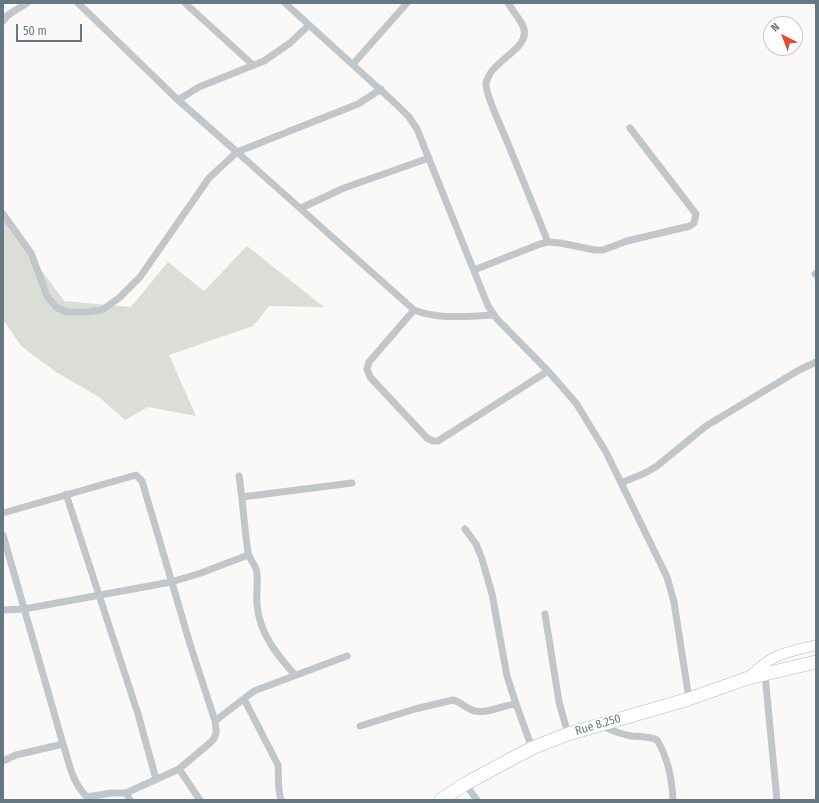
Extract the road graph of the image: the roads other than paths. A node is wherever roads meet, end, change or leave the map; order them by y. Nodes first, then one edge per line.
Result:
1 (27, 3) edge
2 (78, 3) edge
3 (185, 3) edge
4 (286, 3) edge
5 (407, 3) edge
6 (508, 3) edge
7 (3, 21) edge
8 (310, 26) junction
9 (354, 64) junction
10 (253, 65) junction
11 (381, 89) junction
12 (178, 100) junction
13 (630, 128) dead end
14 (237, 152) junction
15 (429, 158) junction
16 (301, 208) junction
17 (3, 214) edge
18 (548, 242) junction
19 (474, 270) junction
20 (414, 310) junction
21 (494, 315) junction
22 (816, 362) edge
23 (548, 371) junction
24 (239, 476) dead end
25 (352, 483) dead end
26 (621, 483) junction
27 (66, 494) junction
28 (242, 497) junction
29 (3, 513) edge
30 (465, 529) dead end
31 (3, 535) edge
32 (248, 555) junction
33 (171, 582) junction
34 (99, 595) junction
35 (24, 609) junction
36 (3, 610) edge
37 (545, 614) dead end
38 (816, 645) edge
39 (347, 656) dead end
40 (816, 662) edge
41 (295, 675) junction
42 (765, 675) junction
43 (748, 678) junction
44 (244, 699) junction
45 (689, 699) junction
46 (516, 704) junction
47 (215, 721) junction
48 (600, 724) junction
49 (360, 726) dead end
50 (568, 734) junction
51 (63, 744) junction
52 (532, 748) junction
53 (3, 761) edge
54 (179, 769) junction
55 (156, 779) junction
56 (465, 784) junction
57 (126, 793) junction
58 (86, 798) edge
59 (130, 800) edge
60 (200, 800) edge
61 (280, 800) edge
62 (442, 800) edge
63 (477, 800) edge
64 (673, 800) edge
65 (777, 800) edge

1 - 7 street
2 - 12 street
3 - 10 street
4 - 8 street
5 - 9 street
6 - 18 street
8 - 9 street
8 - 10 street
9 - 11 street
10 - 12 street
11 - 14 street
11 - 15 street
12 - 14 street
13 - 18 street
14 - 16 street
14 - 17 street
15 - 16 street
15 - 19 street
16 - 20 street
18 - 19 street
19 - 21 street
20 - 21 street
20 - 23 street
21 - 23 street
22 - 26 street
23 - 26 street
24 - 28 street
25 - 28 street
26 - 45 street
27 - 29 street
27 - 33 street
27 - 34 street
28 - 32 street
30 - 46 street
31 - 35 street
32 - 33 street
32 - 41 street
33 - 34 street
33 - 47 street
34 - 35 street
34 - 55 street
35 - 36 street
35 - 51 street
37 - 50 street
38 - 43 street
39 - 41 street
40 - 42 highway, Rue 8.250
41 - 44 street
42 - 43 highway, Rue 8.250
42 - 65 street
43 - 45 highway, Rue 8.250
44 - 47 street
44 - 61 street
45 - 48 highway, Rue 8.250
46 - 49 street
46 - 52 street
47 - 54 street
48 - 50 highway, Rue 8.250
48 - 64 street
50 - 52 highway, Rue 8.250
51 - 53 street
51 - 58 street
52 - 56 highway, Rue 8.250
54 - 55 street
54 - 60 street
55 - 57 street
56 - 62 highway, Rue 8.250
56 - 63 street
57 - 58 street
57 - 59 street

